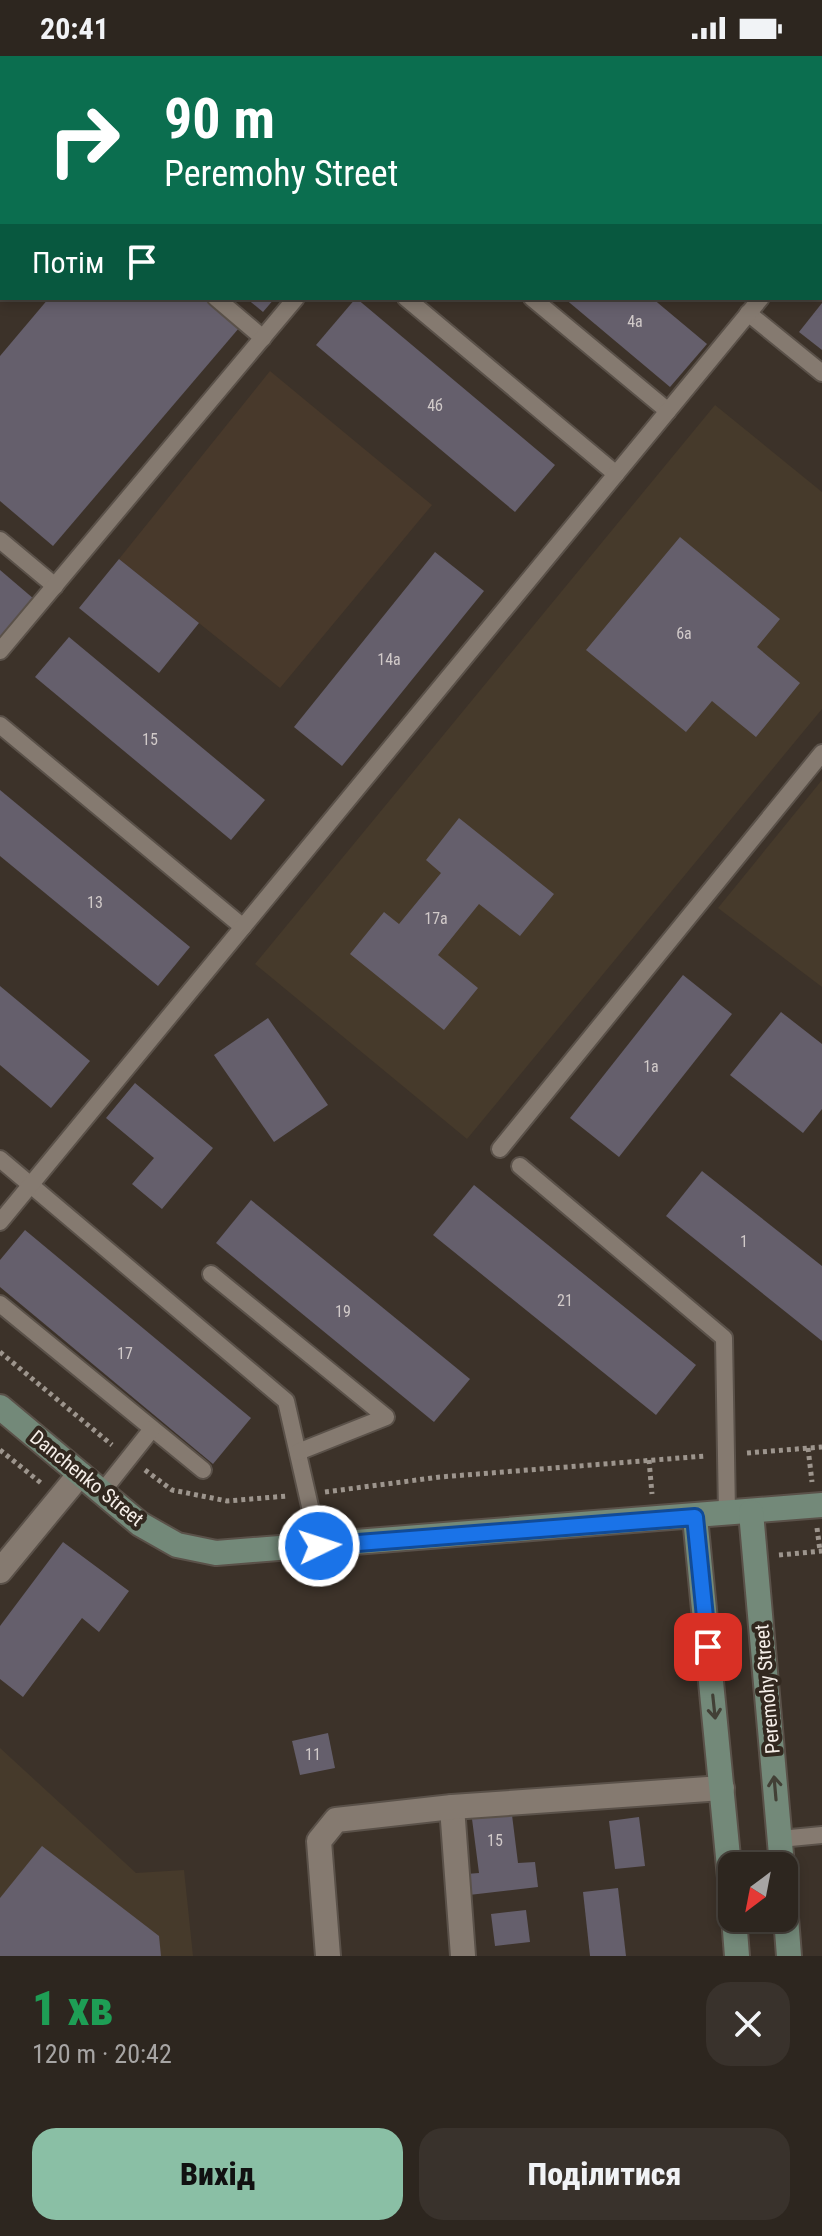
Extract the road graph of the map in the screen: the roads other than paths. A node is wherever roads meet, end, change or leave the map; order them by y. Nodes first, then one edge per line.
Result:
1 (218, 300) edge
2 (294, 300) edge
3 (408, 300) edge
4 (534, 300) edge
5 (759, 300) edge
6 (748, 313) junction
7 (263, 338) junction
8 (822, 373) edge
9 (668, 411) junction
10 (616, 474) junction
11 (0, 540) edge
12 (55, 586) junction
13 (0, 651) edge
14 (0, 725) edge
15 (822, 753) edge
16 (243, 927) junction
17 (500, 1149) dead end
18 (0, 1159) edge
19 (520, 1166) dead end
20 (31, 1185) junction
21 (0, 1222) edge
22 (211, 1274) dead end
23 (0, 1304) edge
24 (0, 1407) edge
25 (152, 1429) junction
26 (298, 1452) junction
27 (203, 1470) dead end
28 (80, 1474) junction
29 (102, 1492) junction
30 (822, 1505) edge
31 (739, 1513) junction
32 (695, 1517) junction
33 (319, 1546) junction
34 (0, 1571) edge
35 (722, 1788) junction
36 (452, 1807) junction
37 (822, 1835) edge
38 (780, 1839) junction
39 (728, 1852) edge
40 (781, 1852) edge
41 (735, 1932) edge
42 (787, 1932) edge
43 (328, 1956) edge
44 (463, 1956) edge
45 (737, 1956) edge
46 (789, 1956) edge

1 - 7 lane
2 - 7 lane
3 - 10 lane
4 - 9 lane
5 - 6 lane
6 - 8 lane
6 - 9 lane
7 - 12 lane
9 - 10 lane
10 - 16 lane
11 - 12 lane
12 - 13 lane
14 - 16 lane
15 - 17 lane
16 - 20 lane
18 - 20 lane
19 - 31 lane
20 - 21 lane
20 - 26 lane
22 - 26 lane
23 - 25 lane
24 - 28 main road, Danchenko Street
25 - 27 lane
25 - 29 lane
26 - 33 lane
28 - 29 main road, Danchenko Street
28 - 34 street
29 - 33 main road, Danchenko Street
30 - 31 main road, Danchenko Street
31 - 32 main road, Danchenko Street
38 -> 31 main road, Peremohy Street
32 - 33 main road, Danchenko Street
32 -> 35 main road
35 - 36 street
35 - 39 main road
36 - 43 street
36 - 44 street
37 - 38 lane
38 - 40 main road, Peremohy Street
41 - 45 main road
42 - 46 main road

